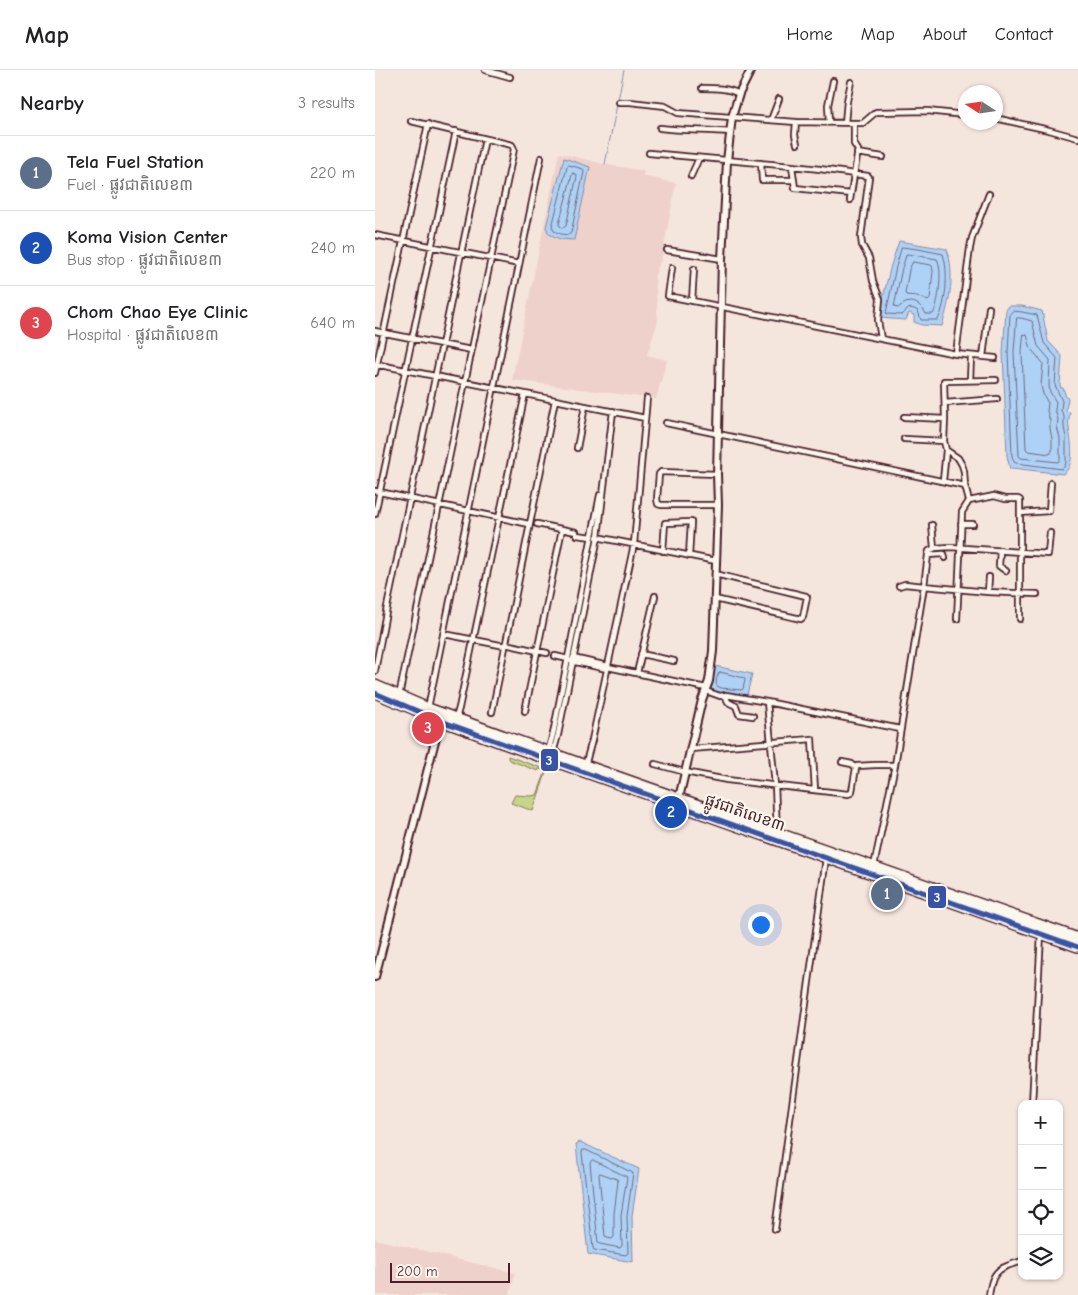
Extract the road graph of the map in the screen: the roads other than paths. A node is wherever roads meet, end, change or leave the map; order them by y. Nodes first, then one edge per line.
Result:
1 (485, 70) edge
2 (751, 70) edge
3 (510, 77) dead end
4 (833, 81) dead end
5 (851, 82) dead end
6 (703, 88) dead end
7 (739, 94) junction
8 (779, 99) dead end
9 (619, 102) dead end
10 (958, 114) edge
11 (732, 117) junction
12 (771, 120) junction
13 (1003, 120) edge
14 (411, 121) dead end
15 (796, 122) junction
16 (829, 122) junction
17 (845, 123) junction
18 (428, 124) junction
19 (854, 124) junction
20 (660, 128) dead end
21 (456, 132) junction
22 (730, 132) junction
23 (1078, 138) edge
24 (485, 139) junction
25 (797, 144) dead end
26 (649, 153) dead end
27 (857, 153) junction
28 (883, 157) dead end
29 (541, 158) dead end
30 (699, 158) junction
31 (727, 161) junction
32 (761, 163) junction
33 (792, 166) junction
34 (854, 174) junction
35 (691, 176) dead end
36 (793, 180) junction
37 (851, 194) junction
38 (989, 194) dead end
39 (850, 200) dead end
40 (375, 235) edge
41 (403, 241) junction
42 (431, 247) junction
43 (667, 250) dead end
44 (461, 253) junction
45 (491, 259) junction
46 (722, 259) junction
47 (519, 264) junction
48 (672, 268) dead end
49 (694, 269) dead end
50 (692, 301) junction
51 (721, 307) junction
52 (989, 308) dead end
53 (375, 331) edge
54 (383, 332) junction
55 (412, 338) junction
56 (881, 339) junction
57 (443, 344) junction
58 (471, 350) junction
59 (956, 354) junction
60 (971, 356) junction
61 (983, 357) junction
62 (995, 358) dead end
63 (376, 364) edge
64 (405, 370) junction
65 (375, 373) edge
66 (436, 376) junction
67 (970, 380) junction
68 (996, 380) dead end
69 (465, 382) junction
70 (494, 388) junction
71 (525, 394) junction
72 (647, 398) dead end
73 (997, 399) dead end
74 (555, 400) junction
75 (945, 403) junction
76 (585, 406) junction
77 (613, 412) junction
78 (904, 417) dead end
79 (645, 418) junction
80 (945, 419) junction
81 (666, 423) dead end
82 (718, 434) junction
83 (904, 439) dead end
84 (943, 441) junction
85 (577, 448) dead end
86 (946, 450) junction
87 (717, 474) junction
88 (943, 481) junction
89 (1051, 483) dead end
90 (965, 486) junction
91 (377, 492) edge
92 (409, 499) junction
93 (969, 501) junction
94 (440, 505) junction
95 (718, 505) junction
96 (469, 512) junction
97 (1020, 513) junction
98 (375, 514) edge
99 (499, 518) junction
100 (529, 524) junction
101 (537, 524) dead end
102 (961, 524) junction
103 (973, 524) dead end
104 (932, 525) dead end
105 (562, 529) junction
106 (1050, 534) dead end
107 (594, 538) junction
108 (633, 546) junction
109 (934, 548) junction
110 (961, 548) junction
111 (1000, 550) junction
112 (663, 551) junction
113 (1020, 552) junction
114 (928, 555) junction
115 (689, 556) junction
116 (945, 558) dead end
117 (716, 561) junction
118 (1006, 571) dead end
119 (715, 574) junction
120 (989, 576) dead end
121 (899, 586) dead end
122 (924, 586) junction
123 (958, 589) junction
124 (988, 592) junction
125 (1020, 593) junction
126 (1037, 594) dead end
127 (655, 596) dead end
128 (715, 599) junction
129 (957, 619) dead end
130 (1020, 619) dead end
131 (444, 634) junction
132 (474, 640) junction
133 (505, 645) junction
134 (537, 651) junction
135 (547, 653) dead end
136 (641, 654) junction
137 (555, 656) dead end
138 (570, 659) junction
139 (674, 661) dead end
140 (608, 667) junction
141 (375, 671) edge
142 (637, 673) junction
143 (375, 685) edge
144 (706, 689) junction
145 (375, 693) edge
146 (726, 695) junction
147 (399, 696) junction
148 (767, 702) junction
149 (429, 708) junction
150 (525, 711) dead end
151 (492, 712) dead end
152 (753, 716) dead end
153 (443, 717) junction
154 (454, 721) junction
155 (900, 728) junction
156 (771, 741) junction
157 (691, 748) junction
158 (550, 752) junction
159 (842, 762) dead end
160 (655, 764) dead end
161 (895, 765) junction
162 (584, 768) junction
163 (856, 768) junction
164 (685, 772) junction
165 (775, 785) junction
166 (815, 790) junction
167 (679, 798) junction
168 (777, 832) junction
169 (826, 858) junction
170 (874, 866) junction
171 (1041, 934) junction
172 (1078, 938) edge
173 (1078, 947) edge
174 (375, 977) edge
175 (1032, 1100) edge
176 (775, 1229) dead end
177 (1018, 1262) edge
178 (989, 1295) edge

1 - 3 street
2 - 7 street
4 - 16 street
5 - 17 street
6 - 7 street
7 - 11 street
8 - 12 street
9 - 11 street
10 - 19 street
11 - 12 street
11 - 22 street
12 - 15 street
13 - 23 street
14 - 18 street
15 - 16 street
15 - 25 street
16 - 17 street
17 - 19 street
18 - 21 street
18 - 41 street
19 - 27 street
20 - 22 street
21 - 24 street
21 - 42 street
22 - 31 street
24 - 44 street
24 - 45 street
26 - 30 street
27 - 28 street
27 - 34 street
29 - 47 street
30 - 31 street
30 - 35 street
31 - 32 street
31 - 46 street
32 - 33 street
32 - 36 street
33 - 34 street
33 - 36 street
34 - 37 street
34 - 56 street
36 - 37 street
37 - 39 street
38 - 59 street
40 - 41 street
41 - 42 street
41 - 54 street
42 - 44 street
42 - 55 street
43 - 46 street
44 - 45 street
44 - 57 street
45 - 47 street
45 - 58 street
46 - 51 street
47 - 70 street
48 - 50 street
49 - 50 street
50 - 51 street
51 - 56 street
51 - 82 street
52 - 61 street
53 - 54 street
54 - 55 street
54 - 63 street
55 - 57 street
55 - 64 street
56 - 59 street
57 - 58 street
57 - 66 street
58 - 69 street
59 - 60 street
60 - 61 street
60 - 67 street
61 - 62 street
63 - 64 street
63 - 65 street
64 - 66 street
64 - 91 street
66 - 69 street
66 - 92 street
67 - 68 street
67 - 75 street
69 - 70 street
69 - 94 street
70 - 71 street
70 - 96 street
71 - 74 street
71 - 99 street
72 - 79 street
73 - 75 street
74 - 76 street
74 - 100 street
75 - 80 street
76 - 77 street
76 - 85 street
77 - 79 street
77 - 107 street
78 - 80 street
79 - 108 street
80 - 84 street
81 - 82 street
82 - 87 street
82 - 88 street
83 - 84 street
84 - 86 street
86 - 88 street
86 - 90 street
87 - 95 street
87 - 95 street
88 - 90 street
89 - 97 street
90 - 93 street
91 - 92 street
91 - 98 street
92 - 94 street
92 - 141 street
93 - 97 street
93 - 102 street
94 - 96 street
94 - 147 street
95 - 117 street
96 - 99 street
96 - 131 street
97 - 113 street
99 - 100 street
99 - 132 street
100 - 133 street
101 - 105 street
102 - 103 street
102 - 110 street
104 - 109 street
105 - 107 street
105 - 134 street
106 - 113 street
107 - 108 street
107 - 138 street
108 - 112 street
108 - 140 street
109 - 110 street
109 - 114 street
110 - 111 street
110 - 123 street
111 - 113 street
111 - 118 street
112 - 115 street
112 - 115 street
113 - 125 street
114 - 116 street
114 - 122 street
115 - 117 street
117 - 119 street
119 - 128 street
119 - 128 street
120 - 124 street
121 - 122 street
122 - 123 street
122 - 155 street
123 - 124 street
123 - 129 street
124 - 125 street
125 - 126 street
125 - 130 street
127 - 136 street
128 - 144 street
131 - 132 street
131 - 149 street
132 - 133 street
132 - 154 street
133 - 134 street
133 - 151 street
134 - 135 street
134 - 150 street
136 - 139 street
136 - 142 street
137 - 138 street
138 - 140 street
138 - 158 street
140 - 142 street
140 - 162 street
142 - 144 street
143 - 147 highway, ផ្លូវជាតិលេខ៣
144 - 146 street
144 - 157 street
145 - 153 highway, ផ្លូវជាតិលេខ៣
146 - 148 street
146 - 152 street
147 - 149 highway, ផ្លូវជាតិលេខ៣
148 - 155 street
148 - 156 street
149 - 153 highway, ផ្លូវជាតិលេខ៣
153 - 154 highway, ផ្លូវជាតិលេខ៣
153 - 174 street
154 - 158 highway, ផ្លូវជាតិលេខ៣
154 - 162 highway, ផ្លូវជាតិលេខ៣
155 - 161 street
156 - 157 street
156 - 165 street
156 - 166 street
157 - 164 street
158 - 162 highway, ផ្លូវជាតិលេខ៣
159 - 163 street
160 - 164 street
161 - 163 street
161 - 170 street
162 - 167 highway, ផ្លូវជាតិលេខ៣
162 - 169 highway, ផ្លូវជាតិលេខ៣
163 - 166 street
164 - 165 street
164 - 167 street
165 - 166 street
165 - 168 street
167 - 168 highway, ផ្លូវជាតិលេខ៣
168 - 170 highway, ផ្លូវជាតិលេខ៣
169 - 171 highway, ផ្លូវជាតិលេខ៣
169 - 176 street
170 - 172 highway, ផ្លូវជាតិលេខ៣
171 - 173 highway, ផ្លូវជាតិលេខ៣
171 - 175 street
177 - 178 street

